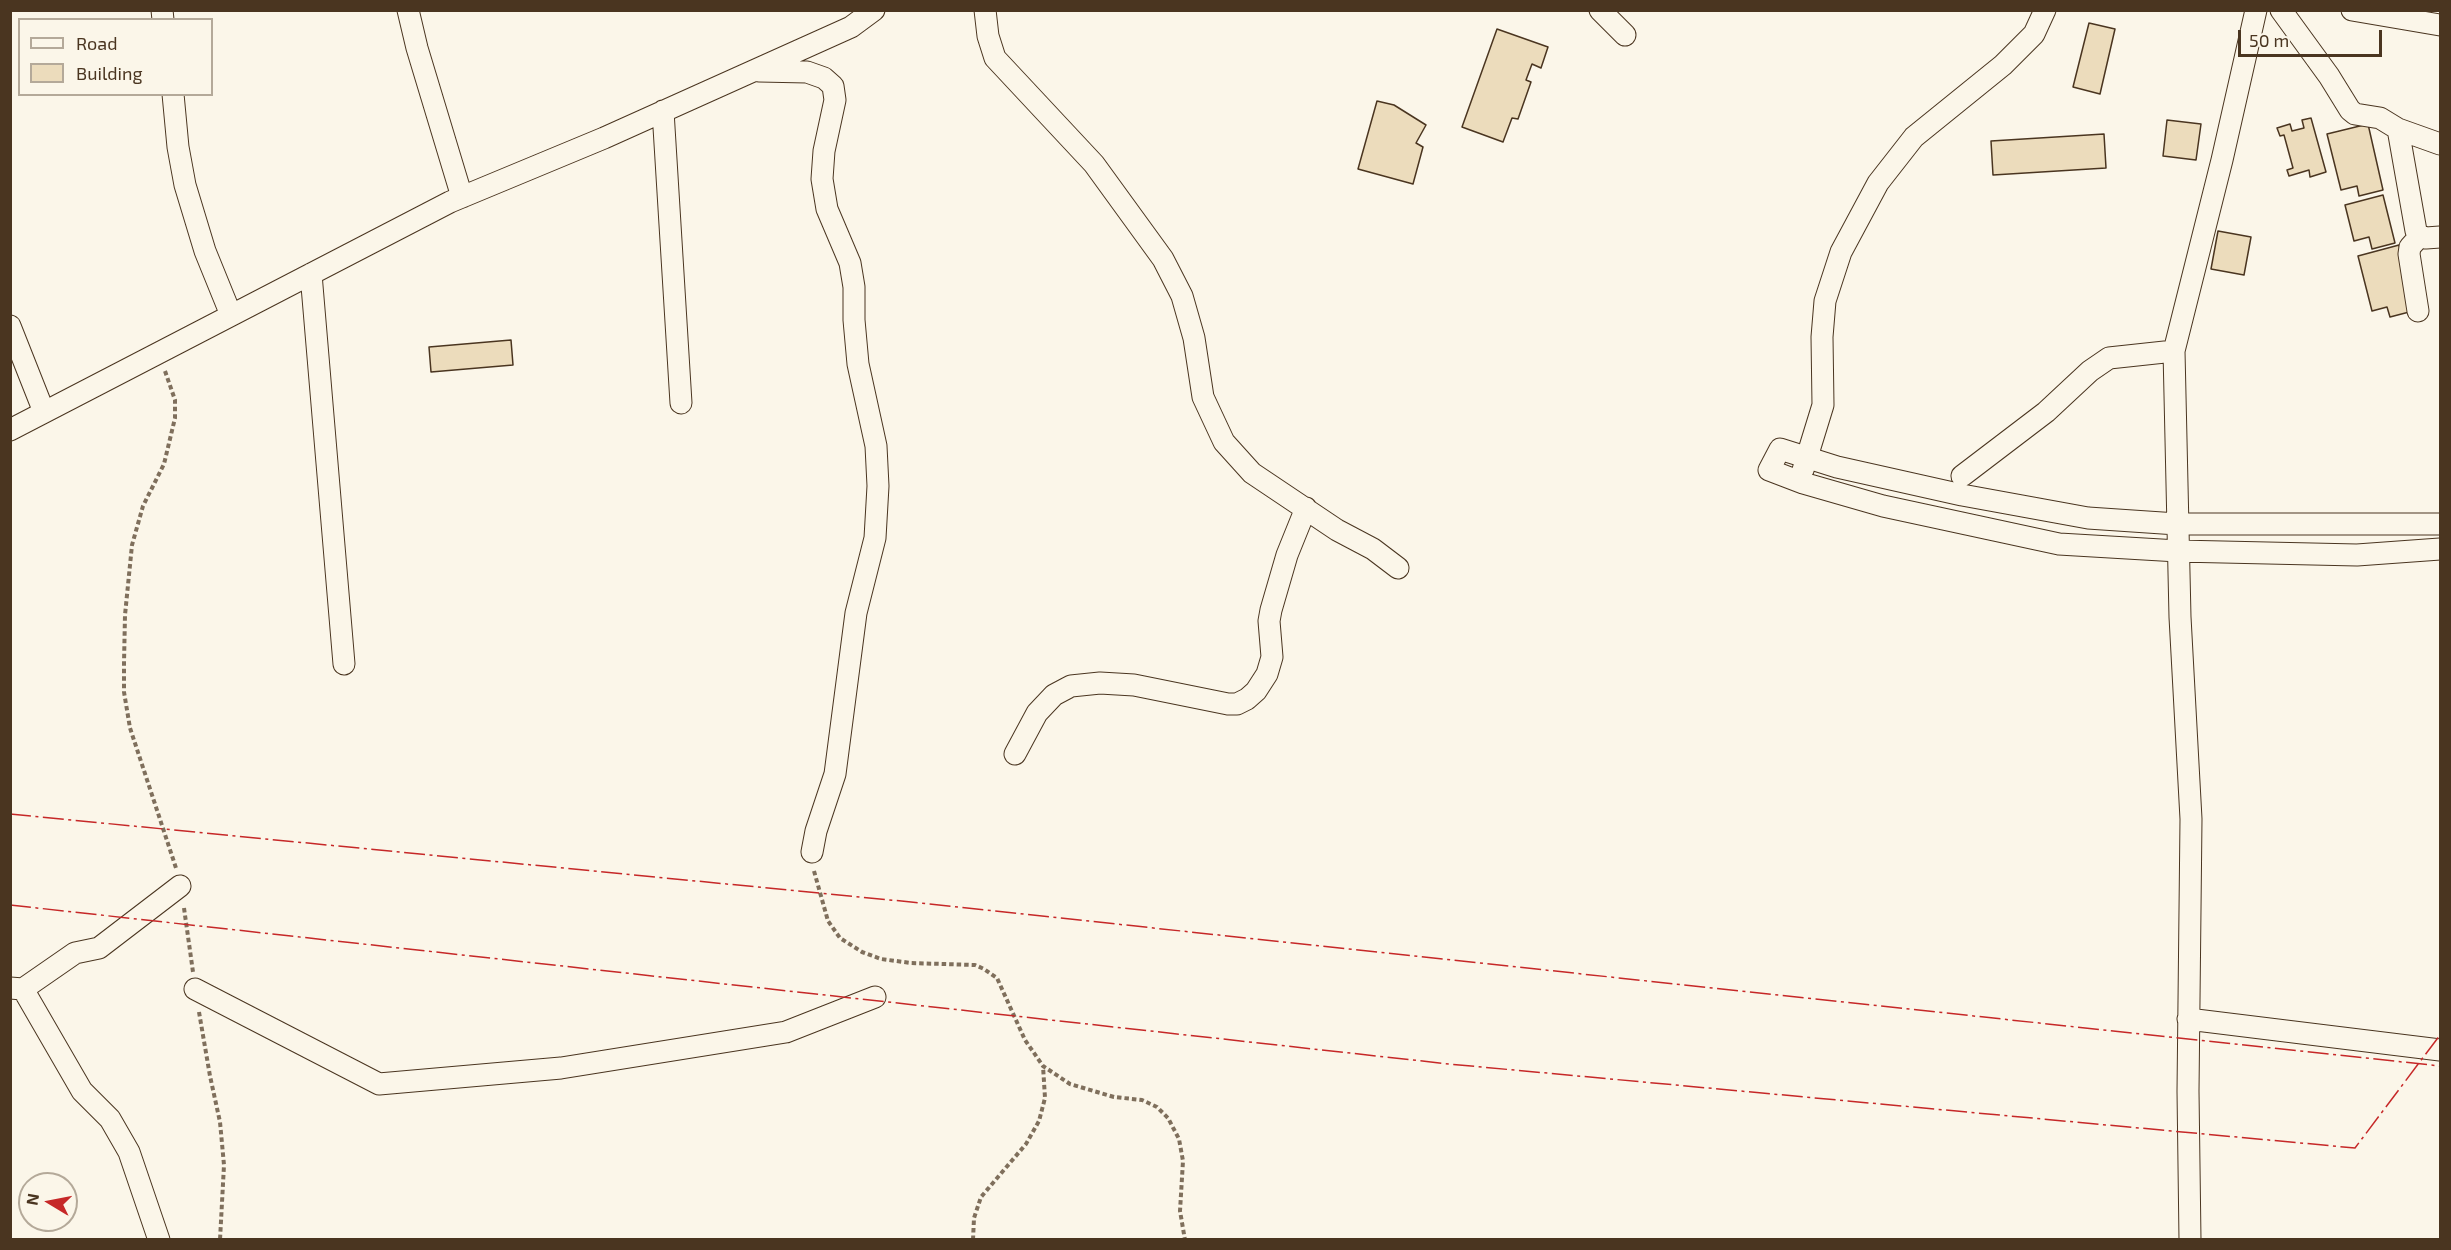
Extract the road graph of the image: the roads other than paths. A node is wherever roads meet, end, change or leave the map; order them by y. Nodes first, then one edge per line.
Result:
1 (408, 10) edge
2 (874, 10) edge
3 (985, 10) edge
4 (1600, 10) edge
5 (2045, 10) edge
6 (2256, 10) edge
7 (2281, 10) edge
8 (2352, 10) edge
9 (2440, 25) edge
10 (1625, 35) dead end
11 (753, 71) junction
12 (173, 96) edge
13 (663, 111) junction
14 (2398, 129) junction
15 (2440, 144) edge
16 (462, 197) junction
17 (2430, 237) edge
18 (311, 274) junction
19 (2418, 311) dead end
20 (231, 315) junction
21 (10, 326) edge
22 (2174, 351) junction
23 (681, 403) dead end
24 (44, 412) junction
25 (10, 430) edge
26 (1807, 457) junction
27 (1962, 476) dead end
28 (1799, 482) junction
29 (1306, 508) junction
30 (2178, 524) junction
31 (2440, 524) edge
32 (2440, 549) edge
33 (2178, 551) junction
34 (1398, 568) dead end
35 (344, 664) dead end
36 (1015, 754) dead end
37 (812, 852) road end
38 (180, 886) road end
39 (17, 988) edge
40 (195, 989) road end
41 (875, 998) dead end
42 (2188, 1019) junction
43 (2440, 1050) edge
44 (159, 1239) edge
45 (2190, 1239) edge

1 - 16 street
2 - 11 street
3 - 29 street
4 - 10 street
5 - 26 street
6 - 22 street
7 - 14 street
8 - 9 street
11 - 13 street
11 - 37 street
12 - 20 street
13 - 16 street
13 - 23 street
14 - 15 street
14 - 17 street
16 - 18 street
17 - 19 street
18 - 20 street
18 - 35 street
20 - 24 street
21 - 24 street
22 - 27 street
22 - 30 street
24 - 25 street
26 - 28 street
26 - 28 street
26 - 30 street
28 - 33 street
29 - 34 street
29 - 36 street
30 - 31 street
30 - 33 street
32 - 33 street
33 - 42 street
38 - 39 street
39 - 44 street
40 - 41 street
42 - 43 street
42 - 45 street

